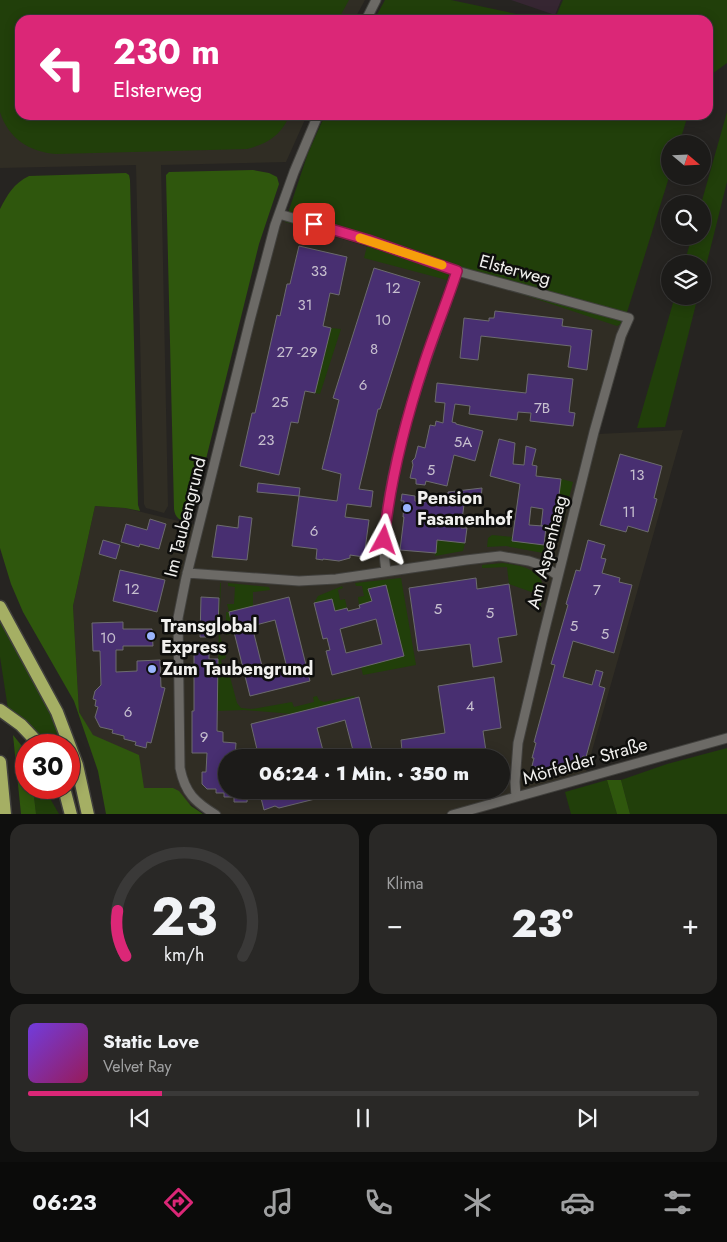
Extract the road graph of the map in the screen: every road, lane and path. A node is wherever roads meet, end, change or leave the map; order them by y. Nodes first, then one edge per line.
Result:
1 (376, 0) edge
2 (368, 15) edge
3 (316, 120) edge
4 (278, 216) junction
5 (457, 271) junction
6 (629, 318) joint
7 (386, 571) junction
8 (187, 573) junction
9 (557, 575) junction
10 (0, 607) edge
11 (0, 710) edge
12 (30, 734) edge
13 (727, 738) edge
14 (0, 762) edge
15 (516, 797) junction
16 (5, 814) edge
17 (88, 814) edge
18 (216, 814) edge
19 (452, 814) edge

1 - 2 street
3 - 4 street, Im Taubengrund
4 - 5 street, Elsterweg
4 - 8 street, Im Taubengrund
5 - 6 street, Elsterweg
5 - 7 street
6 - 9 street, Am Aspenhaag
7 - 8 street
7 - 9 street
8 - 18 street, Im Taubengrund
9 - 15 street, Am Aspenhaag
10 - 17 highway
11 - 12 highway
13 - 15 street, Mörfelder Straße
14 - 16 highway
15 - 19 street, Mörfelder Straße

